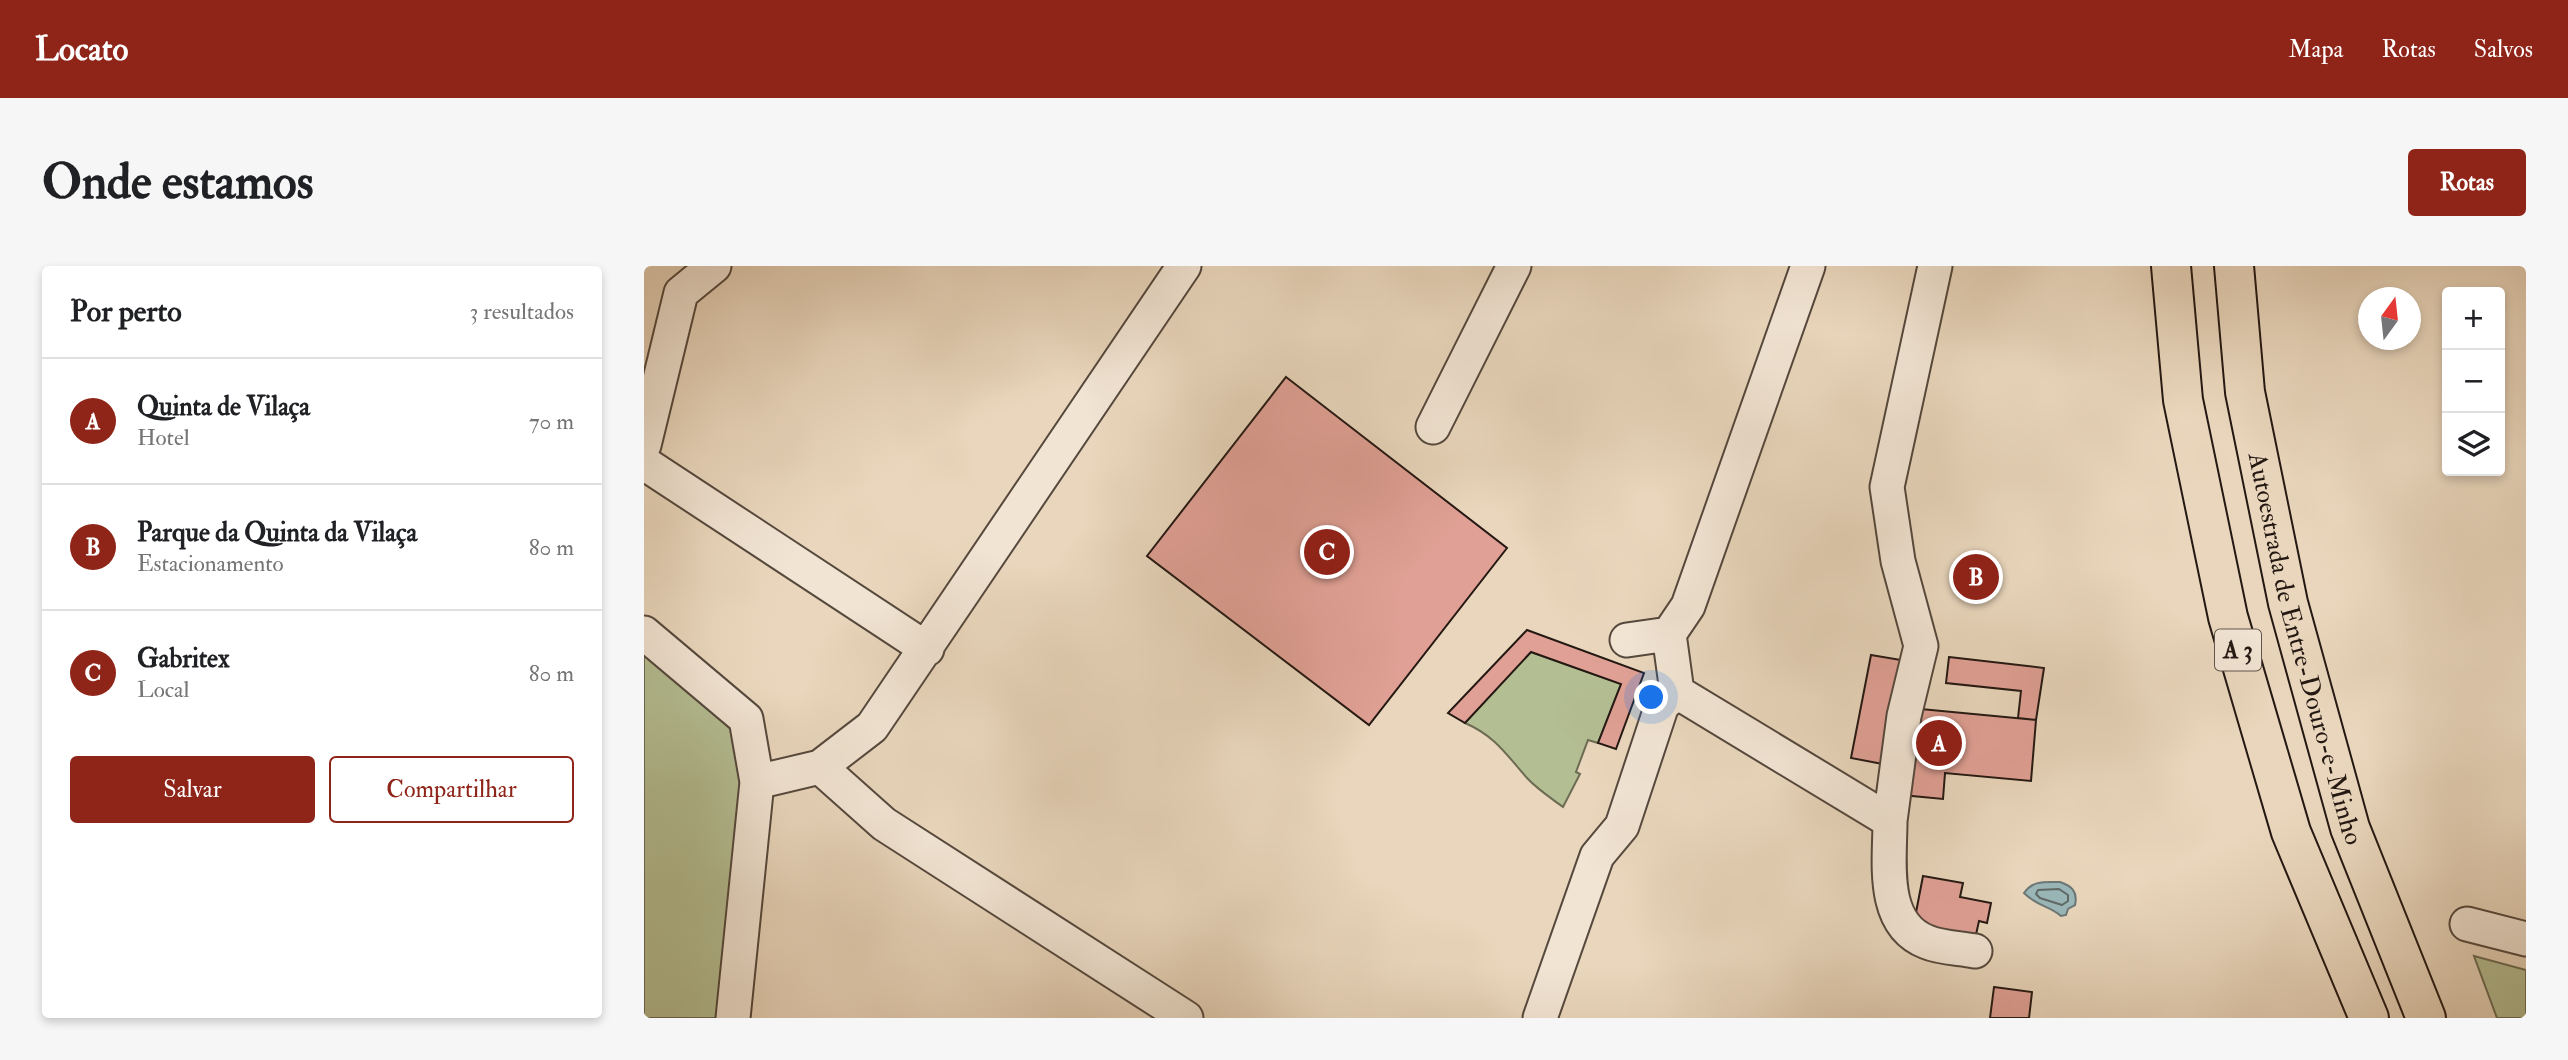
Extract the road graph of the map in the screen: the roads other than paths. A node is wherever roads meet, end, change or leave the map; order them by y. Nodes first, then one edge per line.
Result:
1 (713, 266) edge
2 (1184, 266) edge
3 (1514, 266) edge
4 (1808, 266) edge
5 (1935, 266) edge
6 (2171, 266) edge
7 (2234, 266) edge
8 (1433, 427) dead end
9 (644, 445) edge
10 (644, 463) edge
11 (644, 633) edge
12 (1670, 635) junction
13 (1627, 640) dead end
14 (926, 649) junction
15 (1676, 692) junction
16 (820, 767) junction
17 (757, 782) junction
18 (1890, 821) junction
19 (2467, 924) dead end
20 (2526, 939) edge
21 (1975, 951) dead end
22 (733, 1018) edge
23 (1186, 1018) edge
24 (1540, 1018) edge
25 (2369, 1018) edge
26 (2426, 1018) edge

1 - 9 street
2 - 14 street
3 - 8 street
4 - 12 street
5 - 18 street
6 - 25 highway, A 3
7 - 26 highway, Autoestrada de Entre-Douro-e-Minho / A 3
10 - 14 street
11 - 17 street
12 - 13 street
12 - 15 street
14 - 16 street
15 - 18 street
15 - 24 street
16 - 17 street
16 - 23 street
17 - 22 street
18 - 21 street
19 - 20 street

